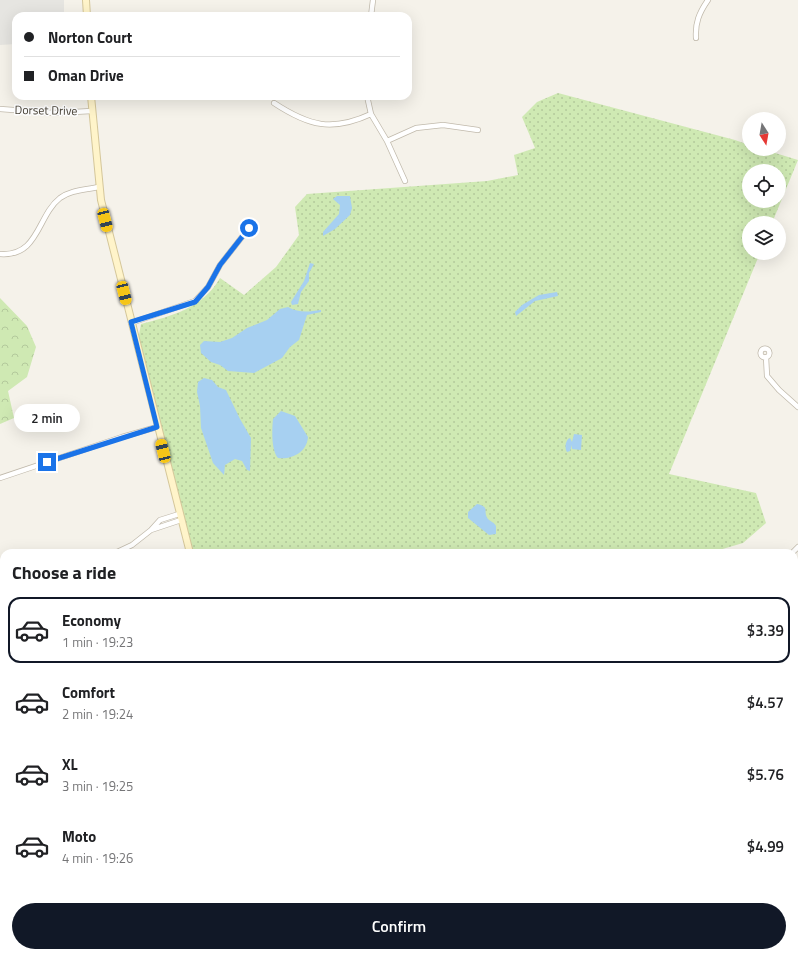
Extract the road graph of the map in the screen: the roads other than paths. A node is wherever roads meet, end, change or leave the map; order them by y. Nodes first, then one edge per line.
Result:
1 (86, 0) edge
2 (373, 0) edge
3 (708, 0) edge
4 (87, 12) edge
5 (372, 12) edge
6 (696, 38) dead end
7 (91, 100) edge
8 (368, 100) edge
9 (274, 103) dead end
10 (0, 109) edge
11 (92, 111) junction
12 (370, 114) junction
13 (478, 130) dead end
14 (387, 141) junction
15 (405, 181) dead end
16 (98, 187) junction
17 (249, 228) dead end
18 (0, 254) edge
19 (131, 322) junction
20 (766, 357) dead end
21 (798, 407) edge
22 (157, 427) junction
23 (0, 478) edge
24 (180, 517) junction
25 (124, 549) edge
26 (189, 549) edge

1 - 4 main road
2 - 5 street
3 - 6 street
7 - 11 main road
8 - 12 street
9 - 12 street
10 - 11 street, Dorset Drive
11 - 16 main road
12 - 14 street
13 - 14 street
14 - 15 street
16 - 18 street
16 - 19 main road
17 - 19 street
19 - 22 main road
20 - 21 street
22 - 23 street
22 - 24 main road
24 - 25 street
24 - 26 main road

